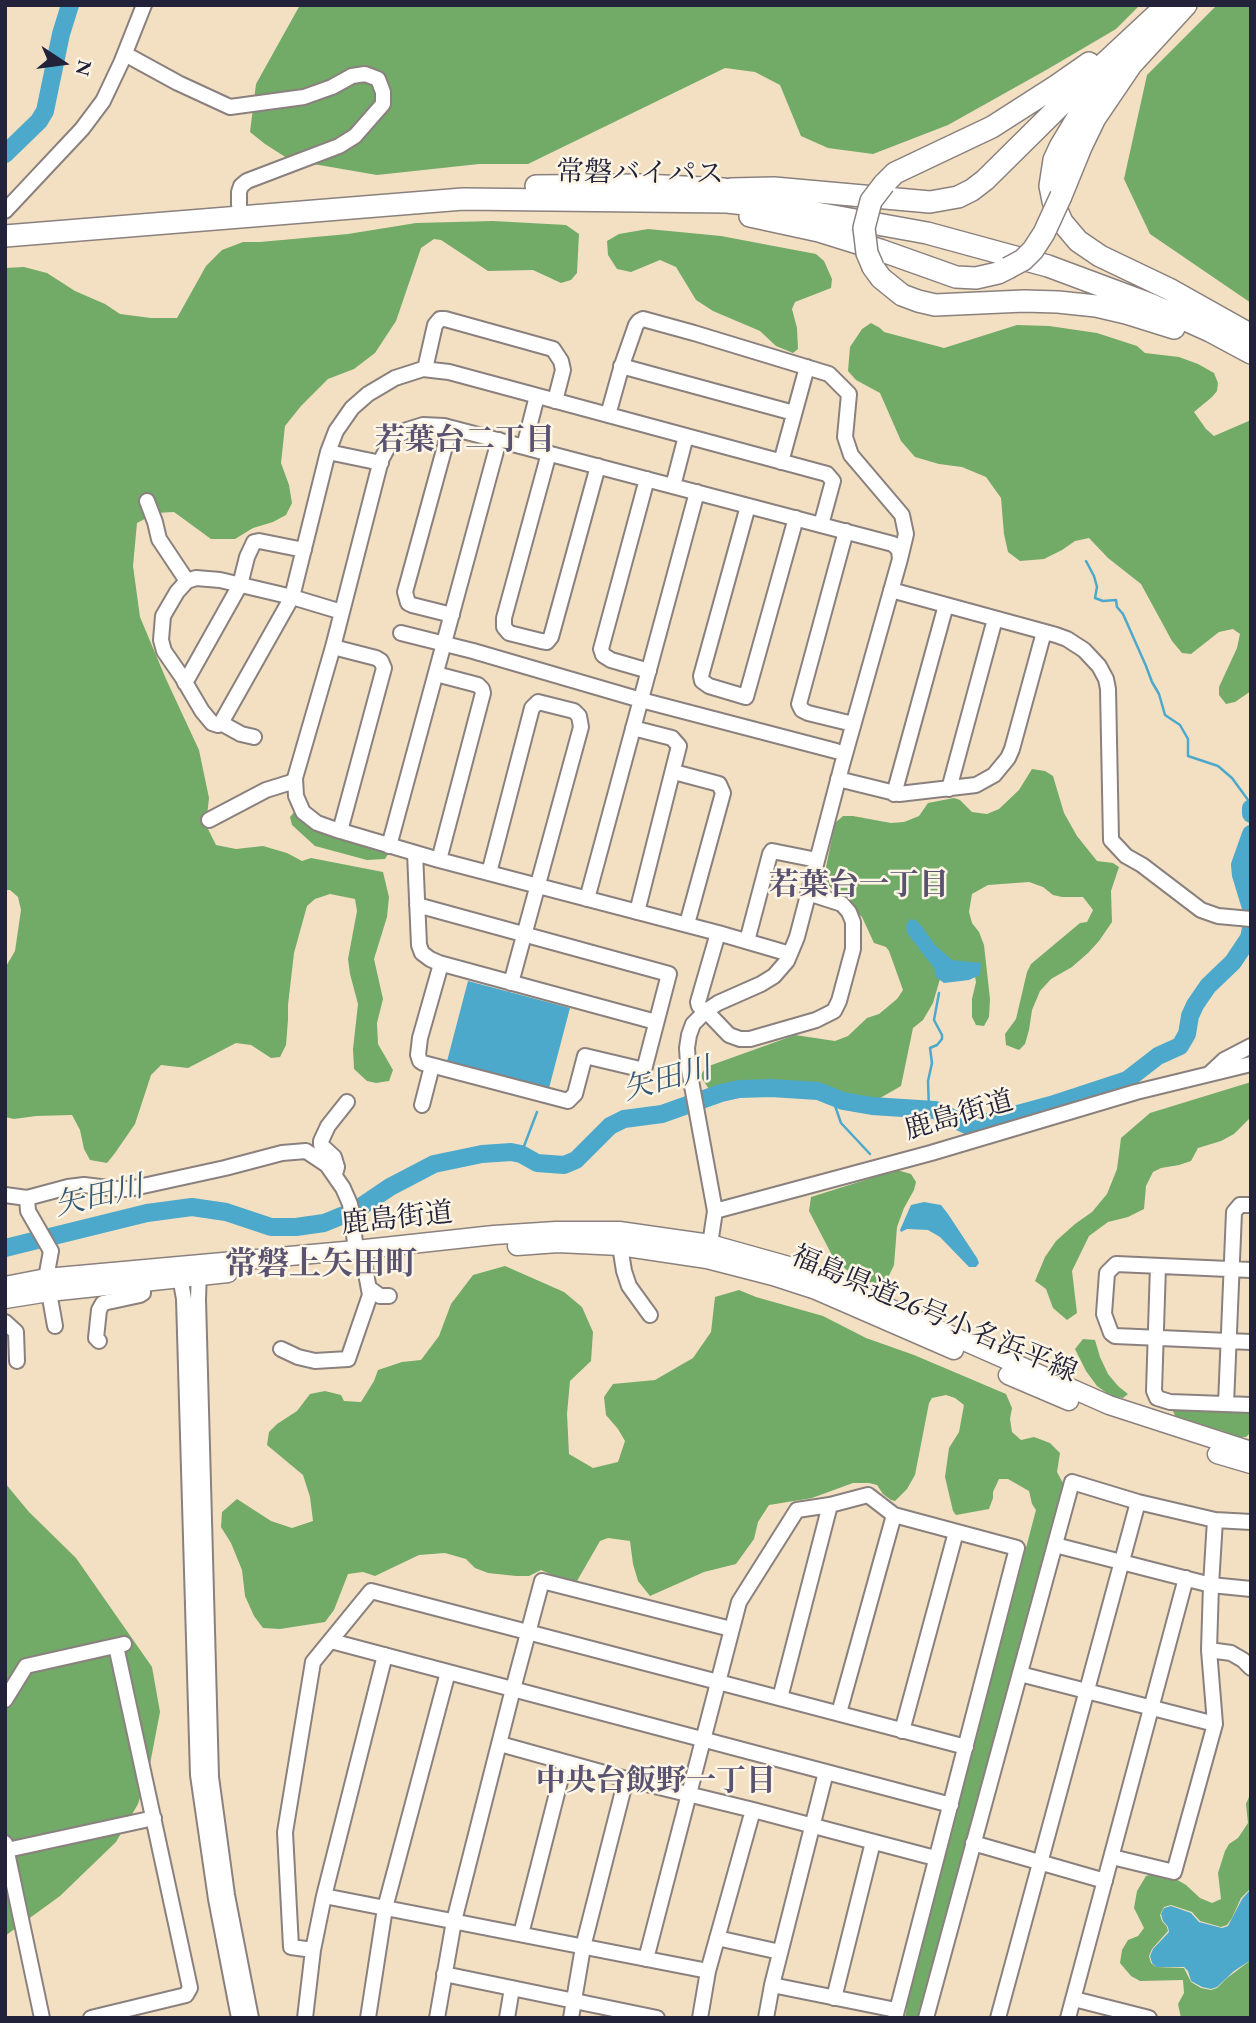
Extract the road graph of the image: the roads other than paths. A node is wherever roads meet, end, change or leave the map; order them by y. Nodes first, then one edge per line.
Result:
1 (144, 5) edge
2 (1161, 5) edge
3 (1167, 5) edge
4 (1184, 5) edge
5 (125, 54) junction
6 (731, 189) junction
7 (686, 202) junction
8 (239, 205) junction
9 (5, 211) edge
10 (5, 223) edge
11 (76, 224) junction
12 (5, 236) edge
13 (1251, 337) edge
14 (1251, 355) edge
15 (621, 366) junction
16 (807, 367) junction
17 (425, 369) junction
18 (537, 396) junction
19 (555, 401) junction
20 (794, 413) junction
21 (608, 415) junction
22 (450, 428) junction
23 (686, 436) junction
24 (499, 440) junction
25 (524, 447) junction
26 (328, 452) junction
27 (549, 453) junction
28 (781, 461) junction
29 (381, 463) junction
30 (598, 466) junction
31 (647, 479) junction
32 (673, 486) junction
33 (696, 492) junction
34 (147, 502) dead end
35 (748, 506) junction
36 (796, 518) junction
37 (821, 525) junction
38 (846, 531) junction
39 (304, 550) junction
40 (900, 559) junction
41 (187, 580) junction
42 (240, 585) junction
43 (891, 590) junction
44 (292, 597) junction
45 (946, 605) junction
46 (342, 612) junction
47 (452, 615) junction
48 (995, 619) junction
49 (1044, 632) junction
50 (401, 633) dead end
51 (444, 644) junction
52 (333, 646) junction
53 (649, 670) junction
54 (436, 674) junction
55 (185, 683) junction
56 (641, 700) junction
57 (220, 723) junction
58 (853, 724) junction
59 (633, 728) junction
60 (254, 737) dead end
61 (836, 751) dead end
62 (674, 772) junction
63 (838, 779) junction
64 (295, 781) junction
65 (949, 789) junction
66 (894, 794) junction
67 (209, 820) dead end
68 (340, 831) junction
69 (390, 846) junction
70 (415, 853) junction
71 (439, 860) junction
72 (817, 860) junction
73 (489, 873) junction
74 (537, 886) junction
75 (808, 893) junction
76 (587, 899) junction
77 (417, 905) junction
78 (637, 912) junction
79 (1251, 919) edge
80 (687, 925) junction
81 (718, 933) junction
82 (524, 935) junction
83 (747, 941) junction
84 (790, 954) junction
85 (441, 964) junction
86 (511, 983) junction
87 (702, 1008) junction
88 (656, 1022) junction
89 (1251, 1046) edge
90 (1251, 1064) edge
91 (432, 1066) junction
92 (1209, 1074) junction
93 (347, 1102) dead end
94 (422, 1105) dead end
95 (334, 1175) junction
96 (5, 1195) edge
97 (27, 1198) junction
98 (1251, 1205) edge
99 (715, 1211) junction
100 (620, 1246) junction
101 (356, 1250) junction
102 (709, 1252) junction
103 (1158, 1266) junction
104 (365, 1268) dead end
105 (1232, 1269) junction
106 (199, 1270) junction
107 (1251, 1270) edge
108 (179, 1272) junction
109 (144, 1282) junction
110 (48, 1284) junction
111 (5, 1286) edge
112 (389, 1296) dead end
113 (370, 1297) junction
114 (5, 1299) edge
115 (650, 1315) dead end
116 (5, 1322) edge
117 (55, 1326) dead end
118 (356, 1336) junction
119 (1155, 1337) junction
120 (99, 1340) dead end
121 (1229, 1341) junction
122 (1251, 1342) edge
123 (281, 1349) dead end
124 (357, 1351) dead end
125 (17, 1361) dead end
126 (1226, 1404) junction
127 (1251, 1405) edge
128 (1251, 1451) edge
129 (1251, 1464) edge
130 (1138, 1502) junction
131 (830, 1504) junction
132 (894, 1515) junction
133 (1215, 1520) junction
134 (1251, 1522) edge
135 (956, 1532) junction
136 (1055, 1545) junction
137 (1121, 1562) junction
138 (1186, 1578) junction
139 (1210, 1585) junction
140 (1251, 1589) edge
141 (731, 1629) junction
142 (528, 1633) junction
143 (331, 1641) junction
144 (1209, 1650) junction
145 (385, 1655) junction
146 (1251, 1668) edge
147 (448, 1672) junction
148 (1020, 1674) junction
149 (717, 1681) junction
150 (513, 1689) junction
151 (1087, 1690) junction
152 (780, 1698) junction
153 (5, 1700) edge
154 (1151, 1709) junction
155 (839, 1713) junction
156 (1215, 1724) junction
157 (902, 1731) junction
158 (703, 1739) junction
159 (500, 1744) junction
160 (966, 1747) junction
161 (565, 1762) junction
162 (826, 1772) junction
163 (625, 1779) junction
164 (689, 1794) junction
165 (951, 1805) junction
166 (753, 1810) junction
167 (154, 1818) junction
168 (813, 1825) junction
169 (873, 1842) junction
170 (973, 1843) junction
171 (6, 1847) edge
172 (1112, 1857) junction
173 (935, 1858) junction
174 (1040, 1862) junction
175 (1105, 1881) junction
176 (324, 1896) junction
177 (385, 1908) junction
178 (454, 1922) junction
179 (521, 1934) junction
180 (717, 1938) junction
181 (583, 1947) junction
182 (313, 1950) junction
183 (780, 1952) junction
184 (646, 1959) junction
185 (708, 1971) junction
186 (444, 1974) junction
187 (772, 1985) junction
188 (512, 1988) junction
189 (834, 1998) junction
190 (1074, 1999) junction
191 (574, 2001) junction
192 (896, 2014) edge
193 (636, 2016) edge
194 (242, 2017) edge
195 (929, 2017) edge
196 (42, 2018) edge
197 (91, 2018) edge
198 (305, 2018) edge
199 (368, 2018) edge
200 (437, 2018) edge
201 (507, 2018) edge
202 (571, 2018) edge
203 (657, 2018) edge
204 (700, 2018) edge
205 (766, 2018) edge
206 (998, 2018) edge
207 (1068, 2018) edge
208 (1149, 2018) edge

1 - 5 street
2 - 14 highway, bridge
3 - 6 highway
4 - 7 highway, bridge
4 - 13 highway
5 - 8 street
5 - 9 street
6 - 8 highway, 常磐バイパス
6 - 13 highway, 常磐バイパス
7 - 11 highway, 常磐バイパス
7 - 14 highway, 常磐バイパス
8 - 11 highway, 常磐バイパス
10 - 11 highway, 常磐バイパス
11 - 12 highway, 常磐バイパス
15 - 16 street
15 - 20 street
15 - 21 street
16 - 20 street
16 - 40 street
17 - 18 street
17 - 19 street
17 - 26 street
18 - 19 street
18 - 25 street
19 - 21 street
20 - 28 street
21 - 23 street
22 - 24 street
22 - 29 street
22 - 47 street
23 - 28 street
23 - 32 street
24 - 25 street
24 - 47 street
25 - 27 street
26 - 29 street
26 - 39 street
27 - 30 street
27 - 30 street
28 - 37 street
29 - 46 street
30 - 31 street
31 - 32 street
31 - 53 street
32 - 33 street
33 - 35 street
33 - 53 street
34 - 41 street
35 - 36 street
35 - 36 street
36 - 37 street
37 - 38 street
38 - 40 street
38 - 58 street
39 - 42 street
39 - 44 street
40 - 43 street
41 - 42 street
41 - 55 street
42 - 44 street
42 - 55 street
43 - 45 street
43 - 58 street
44 - 46 street
44 - 57 street
45 - 48 street
45 - 66 street
46 - 52 street
47 - 51 street
48 - 49 street
48 - 65 street
49 - 65 street
49 - 79 street
50 - 51 street
51 - 54 street
51 - 56 street
52 - 64 street
52 - 68 street
53 - 56 street
54 - 69 street
54 - 71 street
55 - 57 street
56 - 59 street
56 - 61 street
57 - 60 street
58 - 63 street
59 - 62 street
59 - 76 street
62 - 78 street
62 - 80 street
63 - 66 street
63 - 72 street
64 - 67 street
64 - 68 street
65 - 66 street
68 - 69 street
69 - 70 street
70 - 71 street
70 - 77 street
71 - 73 street
72 - 75 street
72 - 83 street
73 - 74 street
73 - 74 street
74 - 76 street
74 - 82 street
75 - 84 street
75 - 87 street
76 - 78 street
77 - 82 street
77 - 85 street
78 - 80 street
80 - 81 street
81 - 83 street
81 - 87 street
82 - 86 street
82 - 88 street
83 - 84 street
84 - 87 street
85 - 86 street
85 - 91 street
86 - 88 street
87 - 99 street
88 - 91 street
89 - 92 street
90 - 92 street, 鹿島街道
91 - 94 street
92 - 99 street, 鹿島街道
93 - 95 street
95 - 97 street
95 - 101 street
96 - 97 street
97 - 110 street
98 - 105 street
99 - 102 street
100 - 102 main road, 福島県道26号小名浜平線
100 - 106 main road, 福島県道26号小名浜平線
100 - 115 street
101 - 102 main road, 鹿島街道
101 - 106 main road, 鹿島街道
102 - 128 main road
102 - 129 main road, 福島県道26号小名浜平線
103 - 105 street
103 - 119 street
103 - 119 street
104 - 113 street
105 - 107 street
105 - 121 street
106 - 108 main road, 福島県道26号小名浜平線
106 - 194 street
108 - 109 main road, 福島県道26号小名浜平線
108 - 110 main road
108 - 194 street
109 - 110 main road, 福島県道26号小名浜平線
109 - 120 street
110 - 111 main road
110 - 114 main road, 福島県道26号小名浜平線
110 - 117 street
112 - 113 street
113 - 118 street
116 - 125 street
118 - 123 street
118 - 124 street
119 - 121 street
119 - 126 street
121 - 122 street
121 - 126 street
126 - 127 street
130 - 133 street
130 - 136 street
130 - 137 street
131 - 132 street
131 - 141 street
131 - 152 street
132 - 135 street
132 - 155 street
133 - 134 street
133 - 139 street
135 - 157 street
135 - 160 street
136 - 137 street
136 - 148 street
137 - 138 street
137 - 151 street
138 - 139 street
138 - 154 street
139 - 140 street
139 - 144 street
141 - 142 street
141 - 149 street
142 - 143 street
142 - 149 street
142 - 150 street
143 - 145 street
143 - 182 street
144 - 146 street
144 - 156 street
145 - 147 street
145 - 176 street
147 - 150 street
147 - 177 street
148 - 151 street
148 - 170 street
149 - 152 street
149 - 158 street
150 - 158 street
150 - 159 street
151 - 154 street
151 - 174 street
152 - 155 street
153 - 167 street
154 - 156 street
154 - 172 street
155 - 157 street
156 - 172 street
157 - 160 street
158 - 162 street
158 - 164 street
159 - 161 street
159 - 178 street
160 - 165 street
161 - 163 street
161 - 179 street
162 - 165 street
162 - 168 street
163 - 164 street
163 - 181 street
164 - 166 street
164 - 184 street
165 - 173 street
166 - 168 street
166 - 180 street
167 - 171 street
167 - 197 street
168 - 169 street
168 - 183 street
169 - 173 street
169 - 189 street
170 - 174 street
170 - 195 street
171 - 196 street
172 - 175 street
173 - 192 street
174 - 175 street
174 - 206 street
175 - 190 street
176 - 177 street
176 - 182 street
177 - 178 street
177 - 199 street
178 - 179 street
178 - 186 street
179 - 181 street
180 - 183 street
180 - 185 street
181 - 184 street
181 - 191 street
182 - 198 street
183 - 187 street
184 - 185 street
185 - 204 street
186 - 188 street
186 - 200 street
187 - 189 street
187 - 205 street
188 - 191 street
188 - 201 street
189 - 192 street
190 - 207 street
190 - 208 street
191 - 193 street
191 - 202 street
193 - 203 street

